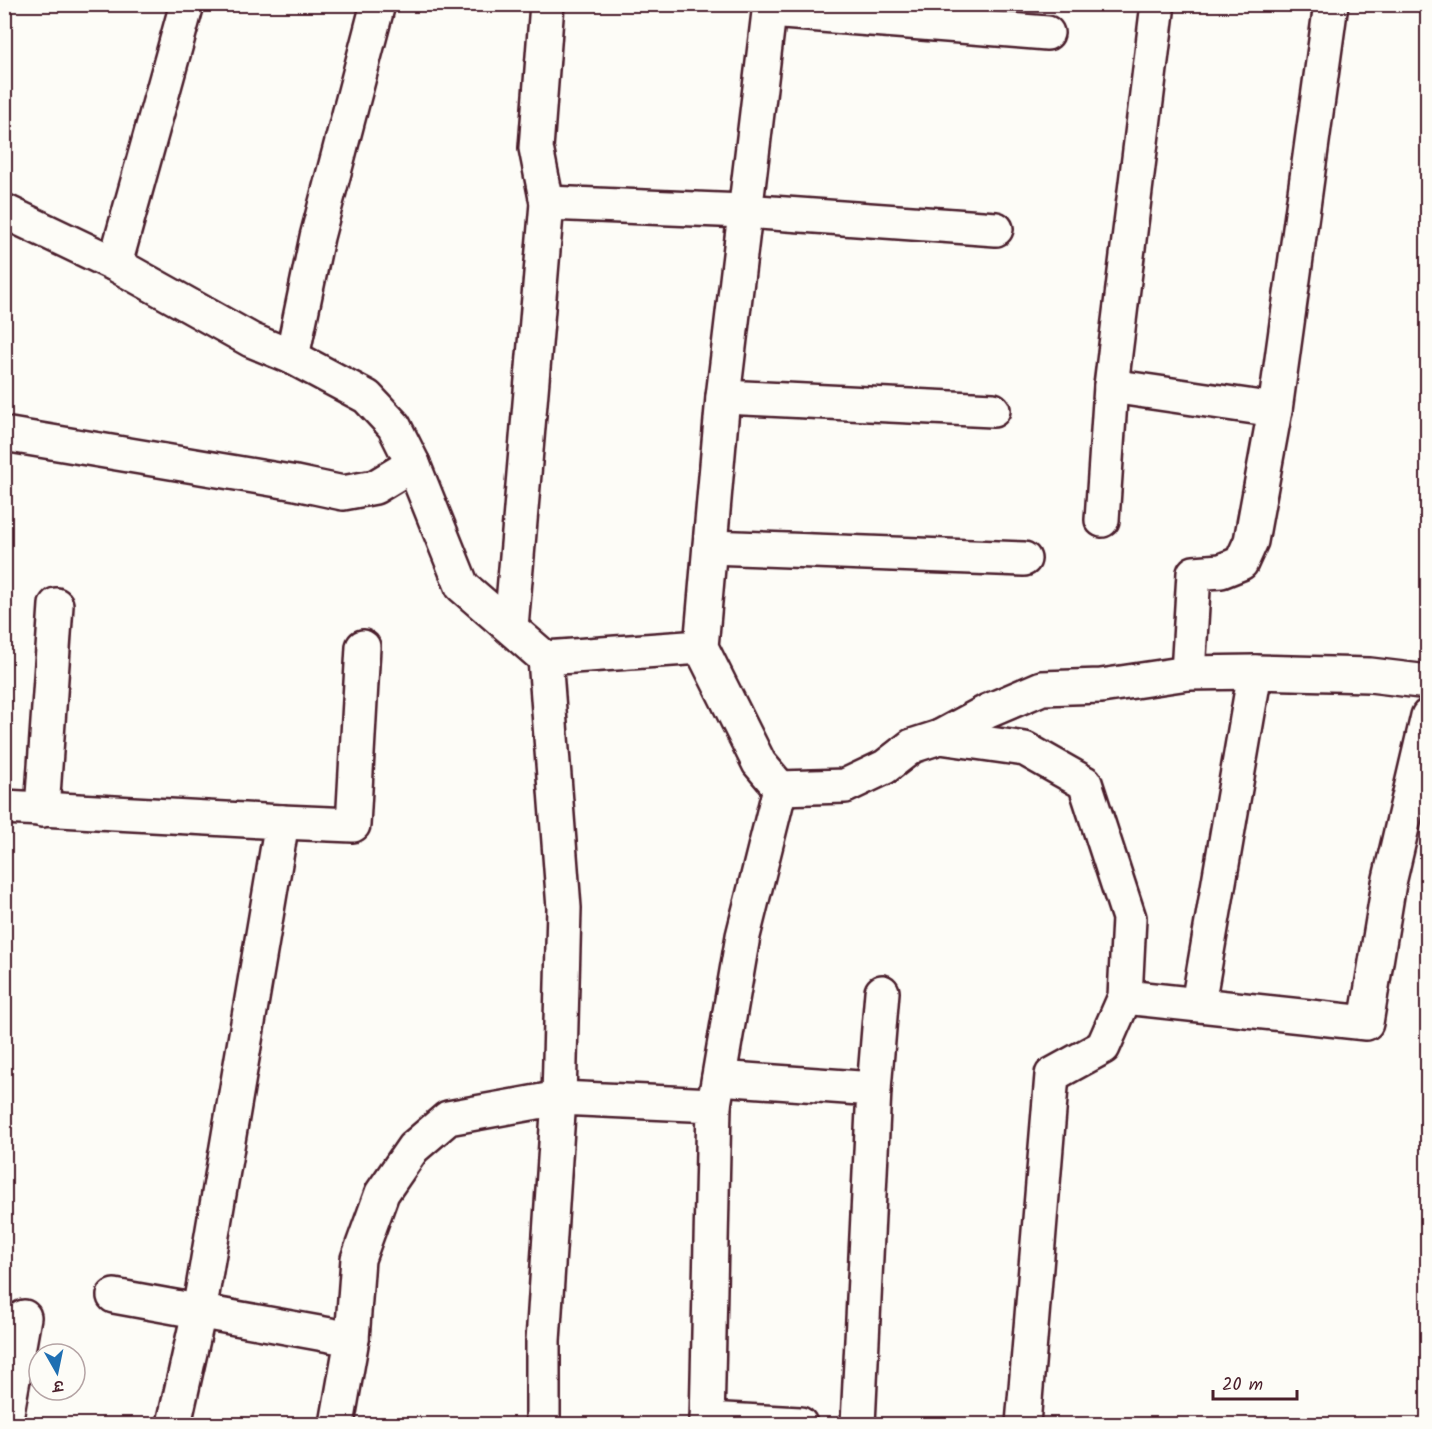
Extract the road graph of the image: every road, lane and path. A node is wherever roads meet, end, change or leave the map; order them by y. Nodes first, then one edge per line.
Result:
1 (187, 4) edge
2 (378, 4) edge
3 (547, 4) edge
4 (1331, 4) edge
5 (770, 8) edge
6 (1157, 12) dead end
7 (1047, 33) dead end
8 (547, 203) junction
9 (744, 210) junction
10 (4, 211) edge
11 (996, 229) dead end
12 (115, 264) junction
13 (292, 357) junction
14 (1111, 386) junction
15 (723, 397) junction
16 (993, 410) dead end
17 (1275, 410) junction
18 (4, 434) edge
19 (413, 464) junction
20 (1102, 520) dead end
21 (710, 547) junction
22 (1024, 559) dead end
23 (56, 605) dead end
24 (511, 627) junction
25 (363, 647) dead end
26 (701, 647) junction
27 (544, 658) junction
28 (1255, 672) junction
29 (1188, 673) junction
30 (1428, 682) edge
31 (1428, 717) edge
32 (940, 737) junction
33 (780, 788) junction
34 (4, 807) edge
35 (42, 810) junction
36 (282, 822) junction
37 (882, 992) dead end
38 (1125, 997) junction
39 (1198, 1004) junction
40 (874, 1089) junction
41 (716, 1092) junction
42 (559, 1098) junction
43 (114, 1296) dead end
44 (199, 1312) junction
45 (24, 1317) dead end
46 (352, 1339) junction
47 (707, 1422) edge
48 (5, 1425) edge
49 (174, 1425) edge
50 (337, 1425) edge
51 (543, 1425) edge
52 (800, 1425) edge
53 (858, 1425) edge
54 (1023, 1425) edge

1 - 12 street
2 - 13 street
3 - 8 street
4 - 17 street
5 - 7 street
5 - 9 street
6 - 14 street
8 - 9 street
8 - 24 street
9 - 11 street
9 - 15 street
10 - 12 street
12 - 13 street
13 - 19 street
14 - 17 street
14 - 20 street
15 - 16 street
15 - 21 street
17 - 29 street
18 - 19 street
19 - 24 street
21 - 22 street
21 - 26 street
23 - 35 street
24 - 27 street
25 - 36 street
26 - 27 street
26 - 33 street
27 - 42 street
28 - 29 street
28 - 30 street
28 - 39 street
29 - 32 street
31 - 39 street
32 - 33 street
32 - 38 street
33 - 41 street
34 - 35 street
35 - 36 street
36 - 44 street
37 - 40 street
38 - 39 street
38 - 54 street
40 - 41 street
40 - 53 street
41 - 42 street
41 - 47 street
42 - 46 street
42 - 51 street
43 - 44 street
44 - 46 street
44 - 49 street
45 - 48 street
46 - 50 street
47 - 52 street

